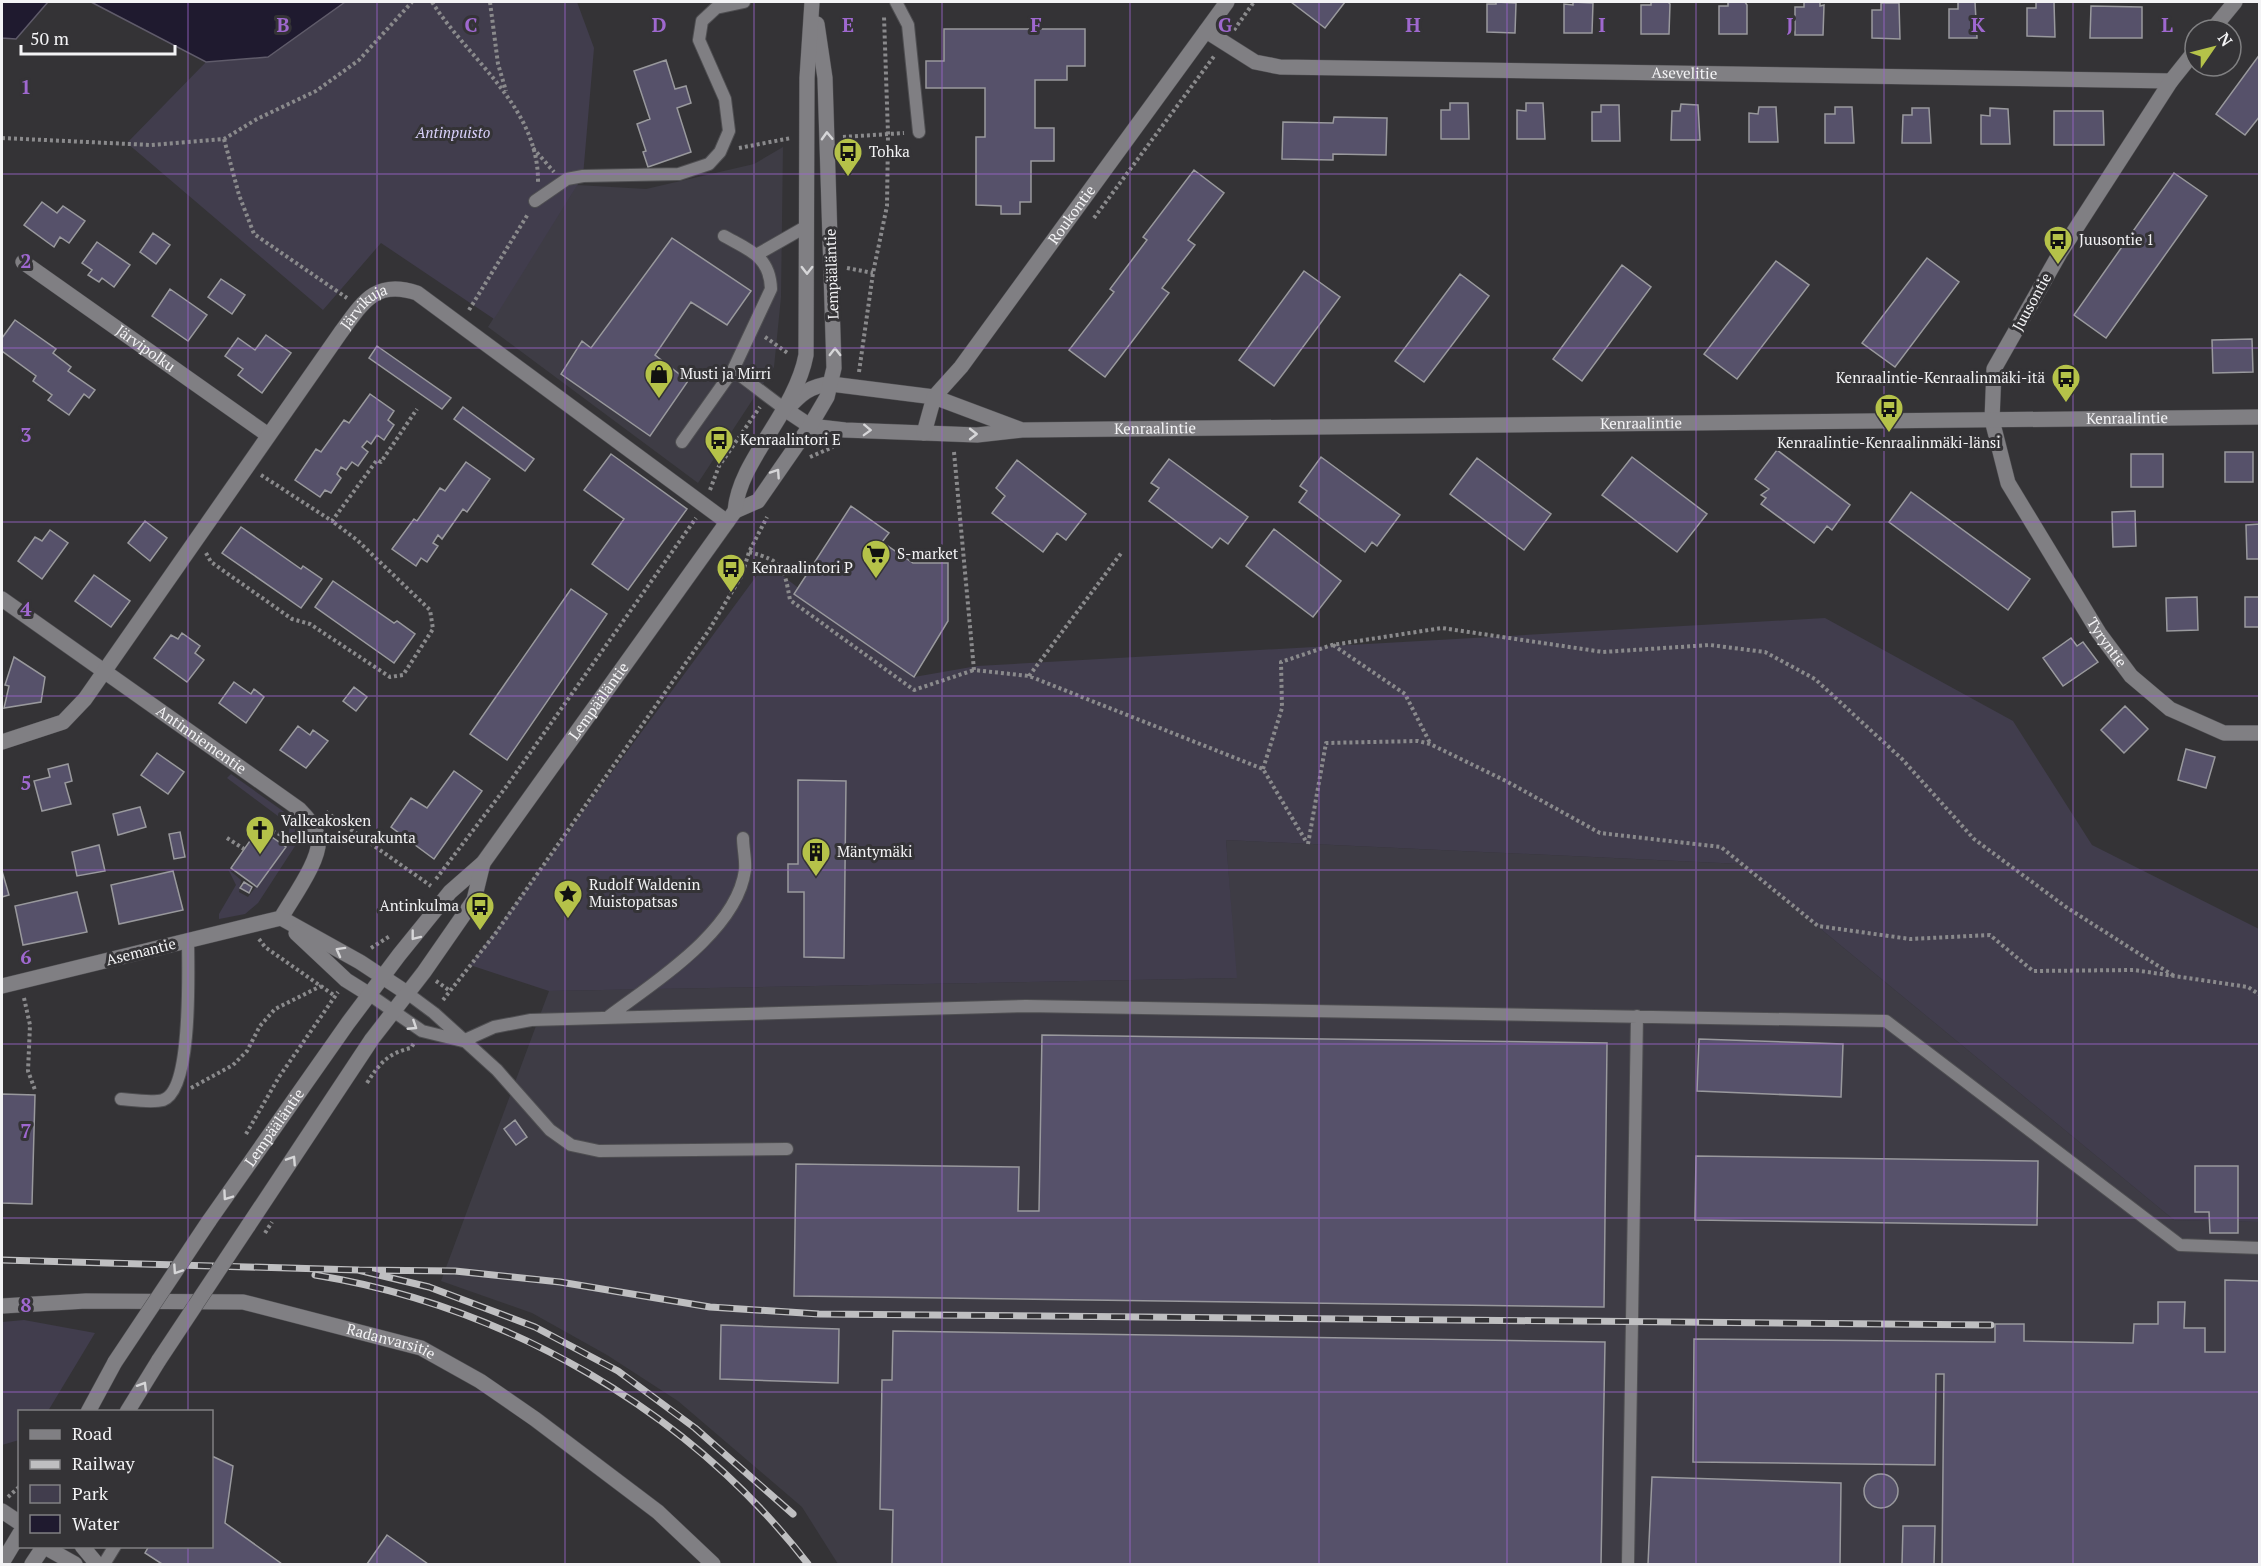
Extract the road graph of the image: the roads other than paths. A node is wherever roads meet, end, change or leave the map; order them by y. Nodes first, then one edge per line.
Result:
1 (744, 2) edge
2 (813, 2) edge
3 (896, 2) edge
4 (1227, 2) edge
5 (2235, 2) edge
6 (2222, 18) edge
7 (1206, 31) junction
8 (2183, 66) edge
9 (2171, 81) junction
10 (919, 132) road end
11 (536, 201) road end
12 (807, 225) junction
13 (724, 236) dead end
14 (758, 254) junction
15 (23, 262) dead end
16 (733, 370) junction
17 (831, 384) junction
18 (934, 397) junction
19 (786, 410) junction
20 (2259, 417) edge
21 (1992, 420) junction
22 (810, 426) junction
23 (1022, 430) junction
24 (924, 432) junction
25 (268, 435) junction
26 (682, 442) dead end
27 (2008, 483) joint
28 (731, 517) junction
29 (2, 599) edge
30 (105, 672) junction
31 (2259, 733) edge
32 (2, 742) edge
33 (742, 838) dead end
34 (483, 863) junction
35 (281, 918) junction
36 (188, 940) junction
37 (384, 977) junction
38 (2, 986) edge
39 (407, 993) junction
40 (370, 995) junction
41 (393, 1012) junction
42 (1637, 1016) junction
43 (608, 1017) junction
44 (463, 1041) junction
45 (121, 1100) dead end
46 (786, 1149) dead end
47 (2259, 1248) edge
48 (2, 1306) edge
49 (89, 1410) edge
50 (129, 1410) edge
51 (2, 1511) edge
52 (18, 1522) edge
53 (18, 1536) edge
54 (42, 1548) edge
55 (45, 1548) edge
56 (84, 1548) edge
57 (114, 1548) edge
58 (2, 1563) edge
59 (32, 1564) edge
60 (75, 1564) edge
61 (97, 1564) edge
62 (104, 1564) edge
63 (712, 1564) edge
64 (1628, 1564) edge

1 - 11 lane
2 - 12 street, Lempääläntie
17 -> 2 street, Lempääläntie
3 - 10 lane
4 - 7 street, Roukontie
5 - 6 street
7 - 9 street, Asevelitie
7 - 18 street, Roukontie
8 - 9 street, Juusontie
9 - 21 street, Juusontie
12 - 14 lane
12 -> 19 street, Lempääläntie
13 - 14 lane
14 - 16 lane
15 - 25 street, Järvipolku
16 - 19 lane
16 - 26 lane
17 - 18 street, Kenraalintie
17 - 19 street, Kenraalintie
17 - 22 street, Lempääläntie
18 - 23 street, Kenraalintie
18 - 24 street, Roukontie
19 - 22 street, Kenraalintie
19 - 28 street, Lempääläntie
20 - 21 street, Kenraalintie
21 - 23 street, Kenraalintie
21 - 27 street, Juusontie
22 -> 24 street, Kenraalintie
28 -> 22 street, Lempääläntie
24 -> 23 street, Kenraalintie
25 - 28 street, Järvikuja
25 - 30 street, Järvikuja
27 - 31 street, Tyryntie
28 - 34 street, Lempääläntie
29 - 30 street, Antinniementie
30 - 32 street, Järvikuja
30 - 35 street, Antinniementie
33 - 43 lane
34 -> 37 street, Lempääläntie
34 - 39 street, Lempääläntie
35 - 36 street, Asemantie
37 -> 35 street
35 - 40 street
36 - 38 street, Asemantie
36 - 45 lane
37 - 39 street
37 - 40 street, Lempääläntie
39 - 41 street, Lempääläntie
39 - 44 lane
40 - 41 lane
40 -> 49 street, Lempääläntie, bridge
41 -> 44 lane
50 -> 41 street, Lempääläntie, bridge
42 - 43 lane
42 - 47 lane
42 - 64 lane
43 - 44 lane
44 - 46 lane
48 - 63 street, Radanvarsitie
51 - 52 street
53 - 58 street
54 - 59 street
55 - 60 street
56 - 61 street
57 - 62 lane

